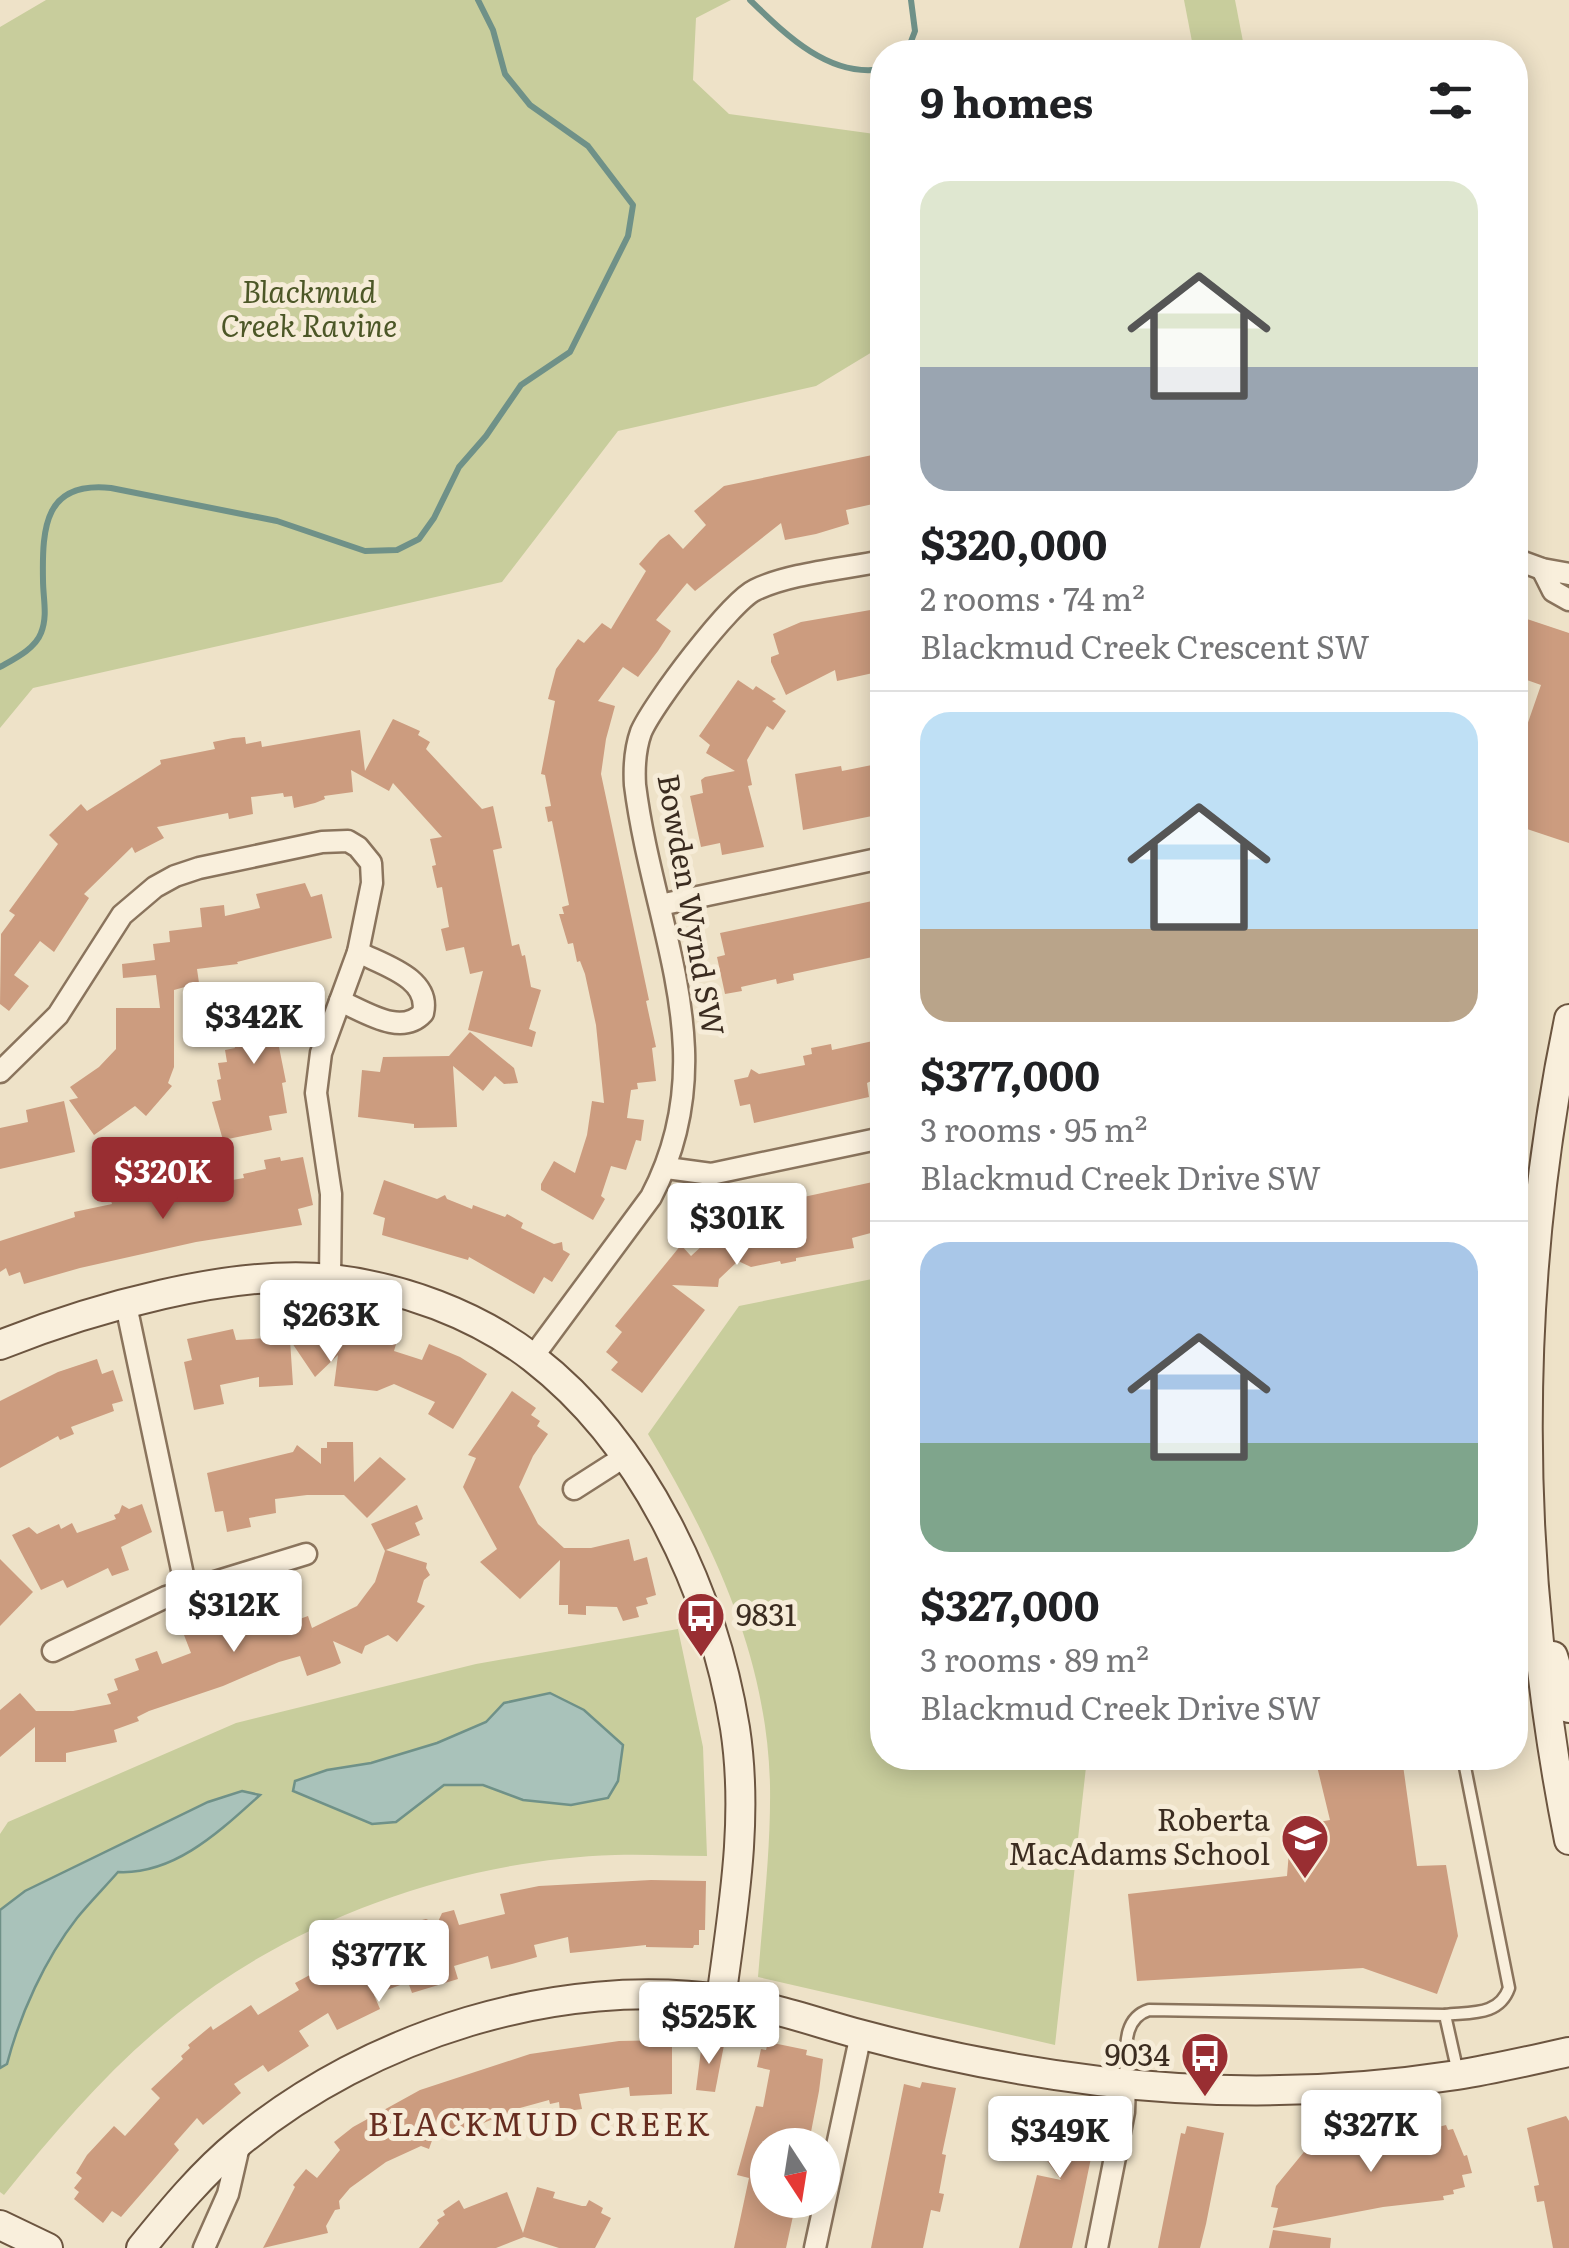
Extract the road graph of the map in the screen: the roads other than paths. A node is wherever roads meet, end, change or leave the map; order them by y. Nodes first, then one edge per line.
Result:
1 (870, 563) edge
2 (1528, 564) edge
3 (1542, 570) junction
4 (1569, 574) edge
5 (1569, 600) edge
6 (870, 861) edge
7 (660, 905) junction
8 (358, 952) junction
9 (340, 1000) junction
10 (1569, 1019) edge
11 (0, 1072) edge
12 (870, 1141) edge
13 (667, 1168) junction
14 (330, 1279) junction
15 (126, 1305) junction
16 (0, 1346) edge
17 (532, 1358) junction
18 (624, 1458) junction
19 (574, 1490) dead end
20 (306, 1554) dead end
21 (186, 1589) junction
22 (1535, 1597) junction
23 (54, 1651) dead end
24 (1569, 1708) edge
25 (1466, 1770) edge
26 (1569, 1840) edge
27 (722, 1999) junction
28 (1445, 2015) junction
29 (861, 2034) junction
30 (1569, 2052) edge
31 (1458, 2074) junction
32 (1125, 2084) junction
33 (240, 2142) junction
34 (0, 2225) edge
35 (48, 2248) edge
36 (142, 2248) edge
37 (204, 2248) edge
38 (815, 2248) edge
39 (1097, 2248) edge

1 - 7 street, Bowden Wynd SW
2 - 3 street
3 - 4 street
3 - 5 street
6 - 7 street
7 - 13 street, Bowden Wynd SW
8 - 9 street
8 - 9 street
8 - 11 street
9 - 14 street
10 - 22 street
12 - 13 street
13 - 17 street, Bowden Wynd SW
14 - 15 street
14 - 17 street
15 - 16 street
15 - 21 street
17 - 18 street
18 - 19 street
18 - 27 street
20 - 21 street
21 - 23 street
22 - 24 street
22 - 26 street
25 - 28 lane
27 - 29 street
27 - 33 street
28 - 31 lane
28 - 32 lane
29 - 32 street
29 - 38 street
30 - 31 street
31 - 32 street
32 - 39 street
33 - 36 street
33 - 37 street
34 - 35 street

